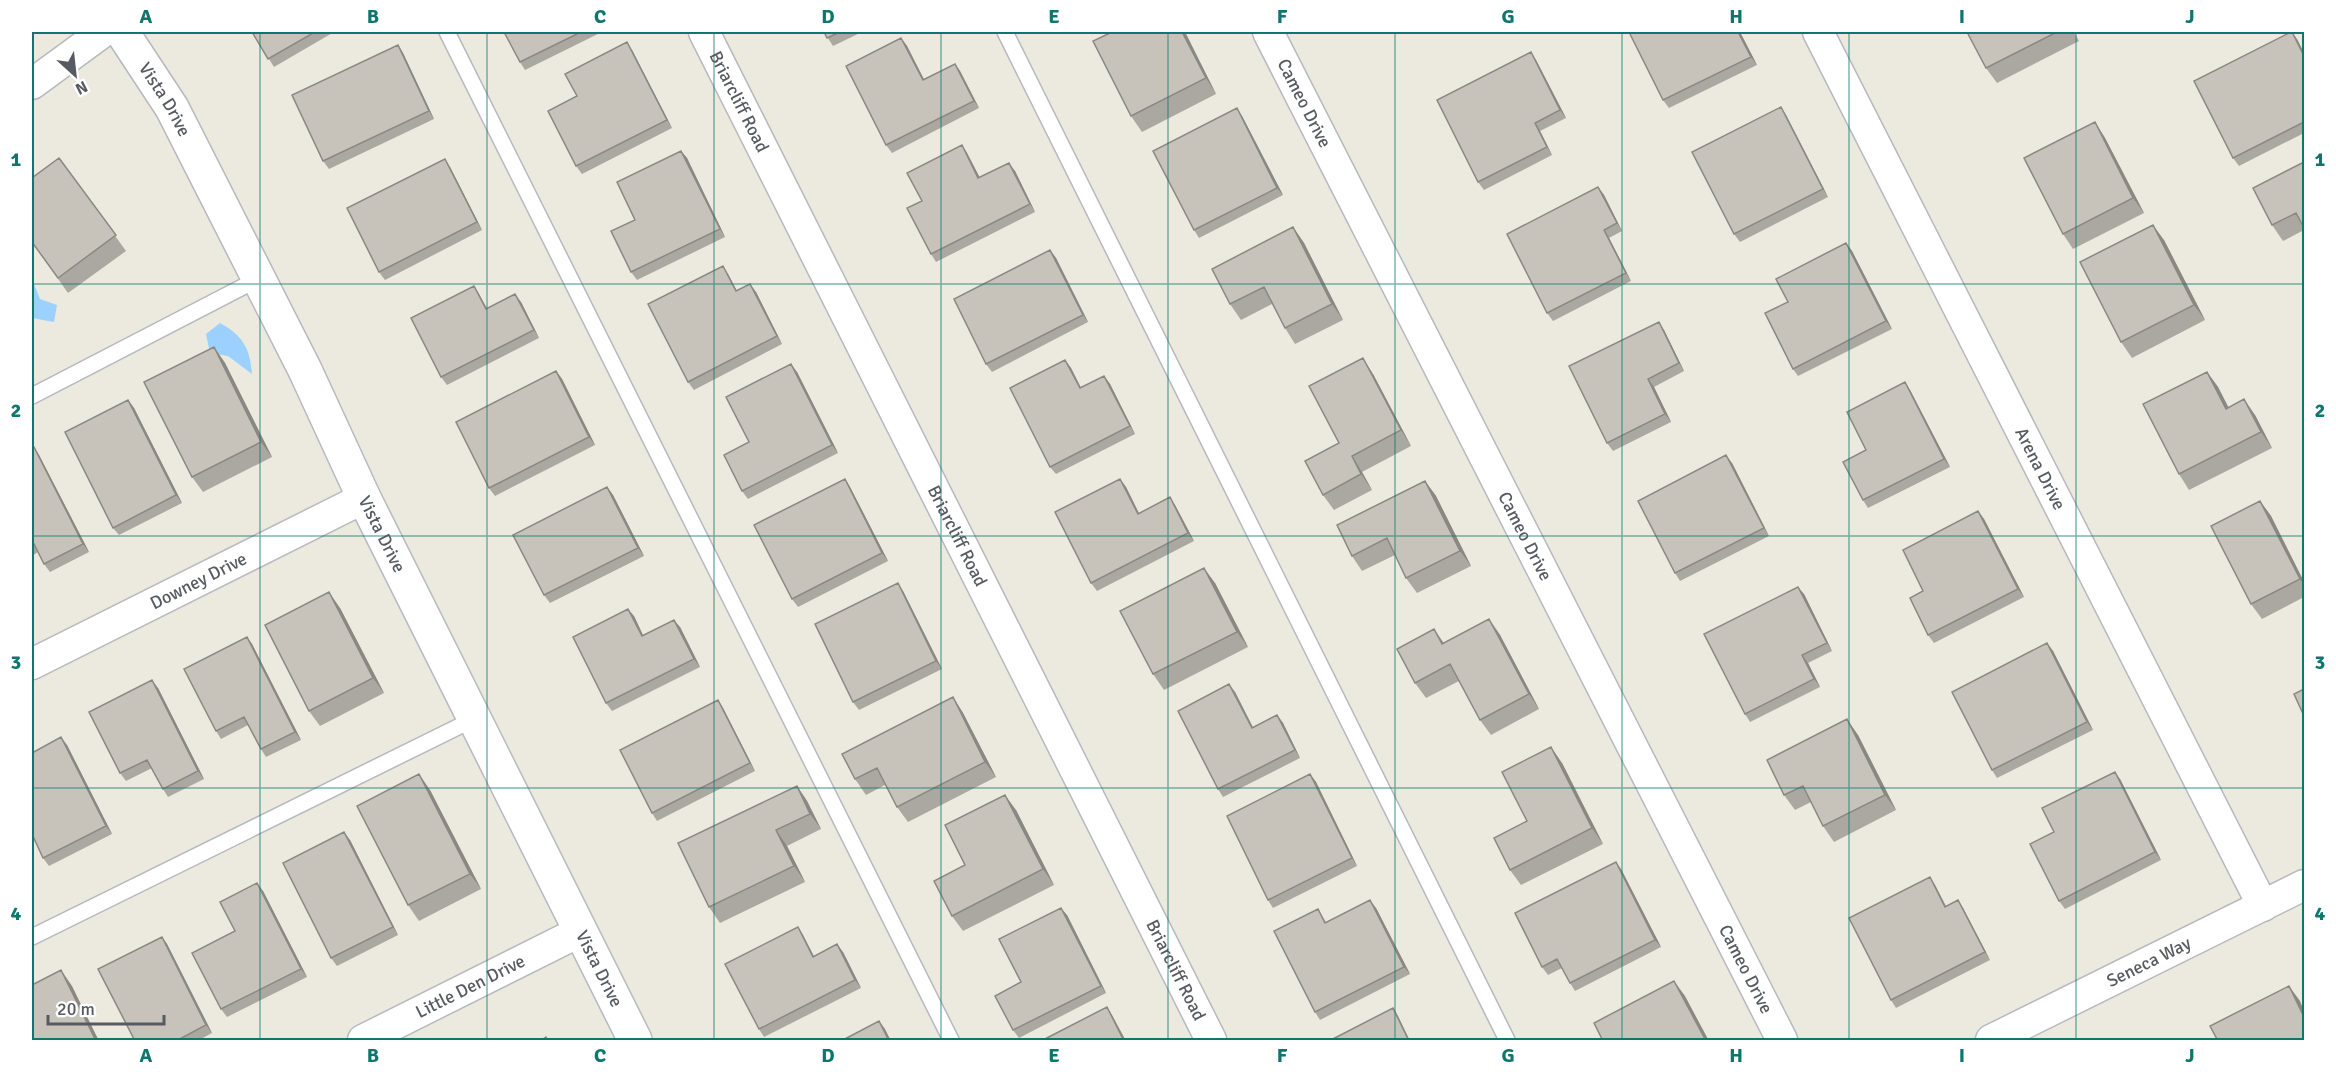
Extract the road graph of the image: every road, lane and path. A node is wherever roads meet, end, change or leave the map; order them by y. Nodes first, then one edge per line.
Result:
1 (103, 32) edge
2 (122, 32) edge
3 (447, 32) edge
4 (704, 32) edge
5 (1005, 32) edge
6 (1268, 32) edge
7 (1818, 32) edge
8 (32, 84) edge
9 (258, 279) junction
10 (32, 396) edge
11 (364, 498) junction
12 (32, 664) edge
13 (474, 719) junction
14 (2304, 885) edge
15 (2263, 906) junction
16 (579, 932) junction
17 (32, 937) edge
18 (363, 1041) edge
19 (635, 1041) edge
20 (951, 1041) edge
21 (1211, 1041) edge
22 (1507, 1041) edge
23 (1782, 1041) edge
24 (1991, 1041) edge

1 - 8 street
2 - 9 street, Vista Drive
3 - 20 lane
4 - 21 street, Briarcliff Road
5 - 22 lane
6 - 23 street, Cameo Drive
7 - 15 street, Arena Drive
9 - 10 lane
9 - 11 street, Vista Drive
11 - 12 street, Downey Drive
11 - 13 street, Vista Drive
13 - 16 street, Vista Drive
13 - 17 lane
14 - 15 street, Seneca Way
15 - 24 street, Seneca Way
16 - 18 street, Little Den Drive
16 - 19 street, Vista Drive

